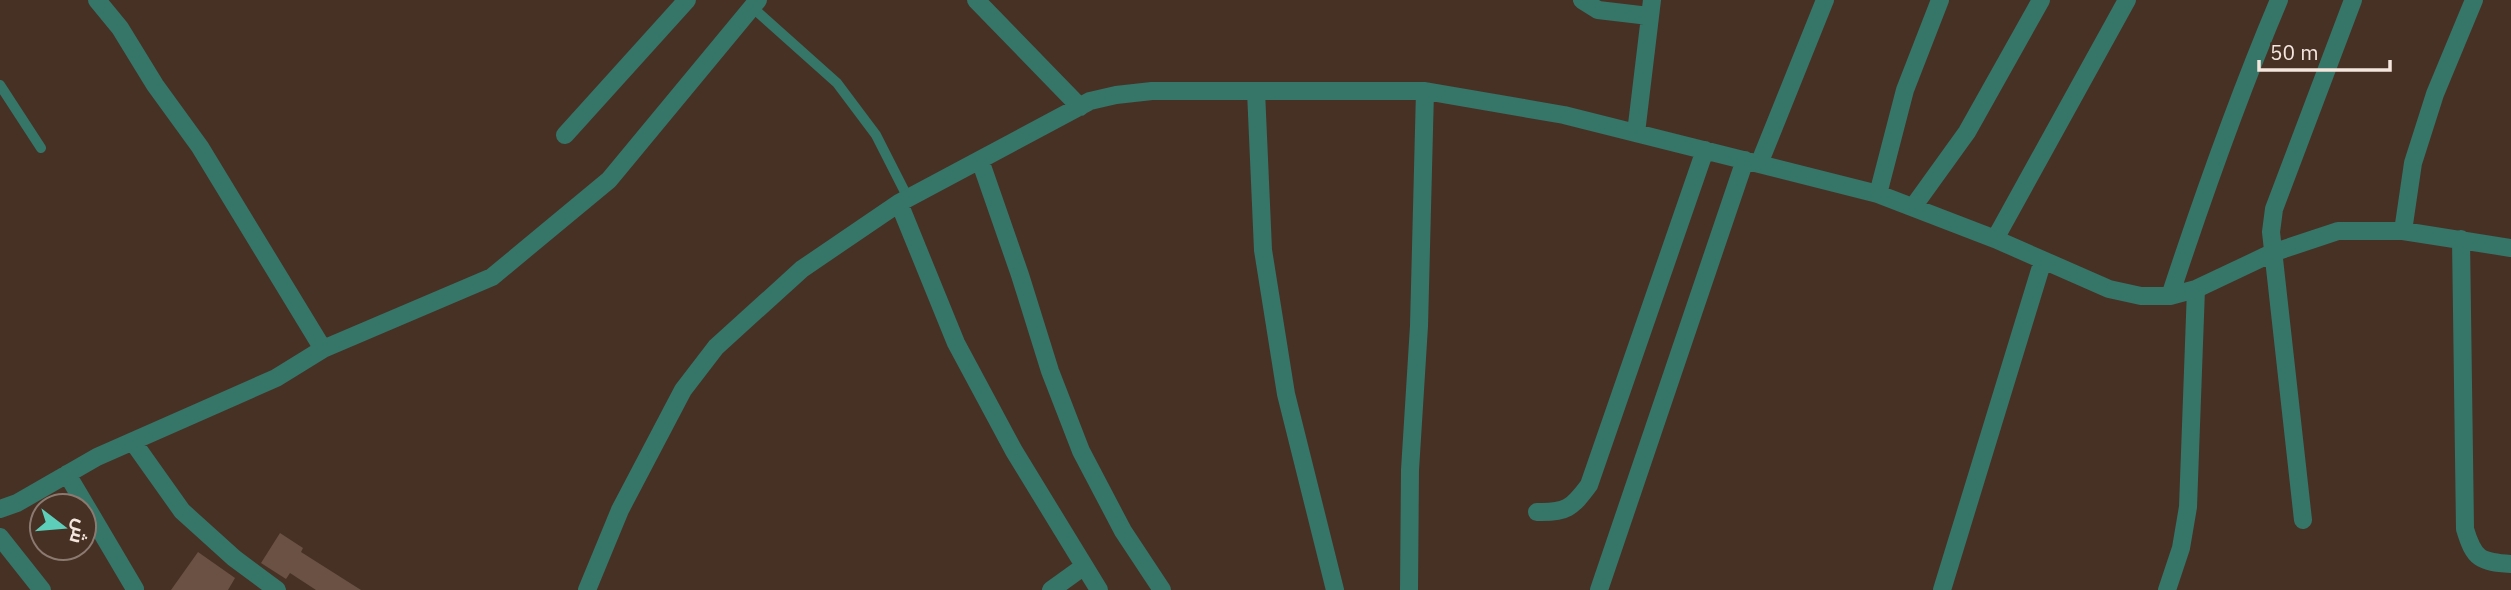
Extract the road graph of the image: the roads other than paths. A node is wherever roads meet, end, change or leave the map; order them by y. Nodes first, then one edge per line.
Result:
1 (97, 0) edge
2 (687, 0) edge
3 (975, 0) edge
4 (1582, 0) edge
5 (1825, 0) edge
6 (1940, 0) edge
7 (2041, 0) edge
8 (2127, 0) edge
9 (2279, 0) edge
10 (2353, 0) edge
11 (2474, 0) edge
12 (755, 4) edge
13 (1651, 8) edge
14 (0, 86) edge
15 (1256, 91) junction
16 (1425, 92) junction
17 (1080, 107) junction
18 (1636, 133) junction
19 (565, 135) dead end
20 (41, 148) dead end
21 (1705, 150) junction
22 (979, 160) junction
23 (1752, 162) junction
24 (1878, 194) junction
25 (903, 200) junction
26 (1913, 207) junction
27 (2403, 231) junction
28 (1995, 239) junction
29 (2461, 239) junction
30 (2509, 243) edge
31 (2272, 254) junction
32 (2043, 260) junction
33 (2196, 289) junction
34 (2170, 296) junction
35 (323, 349) junction
36 (133, 442) junction
37 (67, 474) junction
38 (0, 509) edge
39 (1536, 512) dead end
40 (2303, 520) dead end
41 (0, 537) edge
42 (2511, 564) edge
43 (1083, 567) junction
44 (135, 589) edge
45 (42, 590) edge
46 (277, 590) edge
47 (587, 590) edge
48 (1051, 590) edge
49 (1099, 590) edge
50 (1162, 590) edge
51 (1335, 590) edge
52 (1409, 590) edge
53 (1599, 590) edge
54 (1942, 590) edge
55 (2166, 590) edge

1 - 35 street
2 - 19 street
3 - 17 street
4 - 13 street
5 - 23 street
6 - 24 street
7 - 26 street
8 - 28 street
9 - 34 street
10 - 31 street
11 - 27 street
12 - 25 lane
12 - 35 street
13 - 18 street
14 - 20 lane
15 - 16 street
15 - 17 street
15 - 51 street
16 - 18 street
16 - 52 street
17 - 22 street
18 - 21 street
21 - 23 street
21 - 39 street
22 - 25 street
22 - 50 street
23 - 24 street
23 - 53 street
24 - 26 street
25 - 43 street
25 - 47 street
26 - 28 street
27 - 29 street
27 - 31 street
28 - 32 street
29 - 30 street
29 - 42 street
31 - 33 street
31 - 40 street
32 - 34 street
32 - 54 street
33 - 34 street
33 - 55 street
35 - 36 street
36 - 37 street
36 - 46 street
37 - 38 street
37 - 44 street
41 - 45 street
43 - 48 street
43 - 49 street

